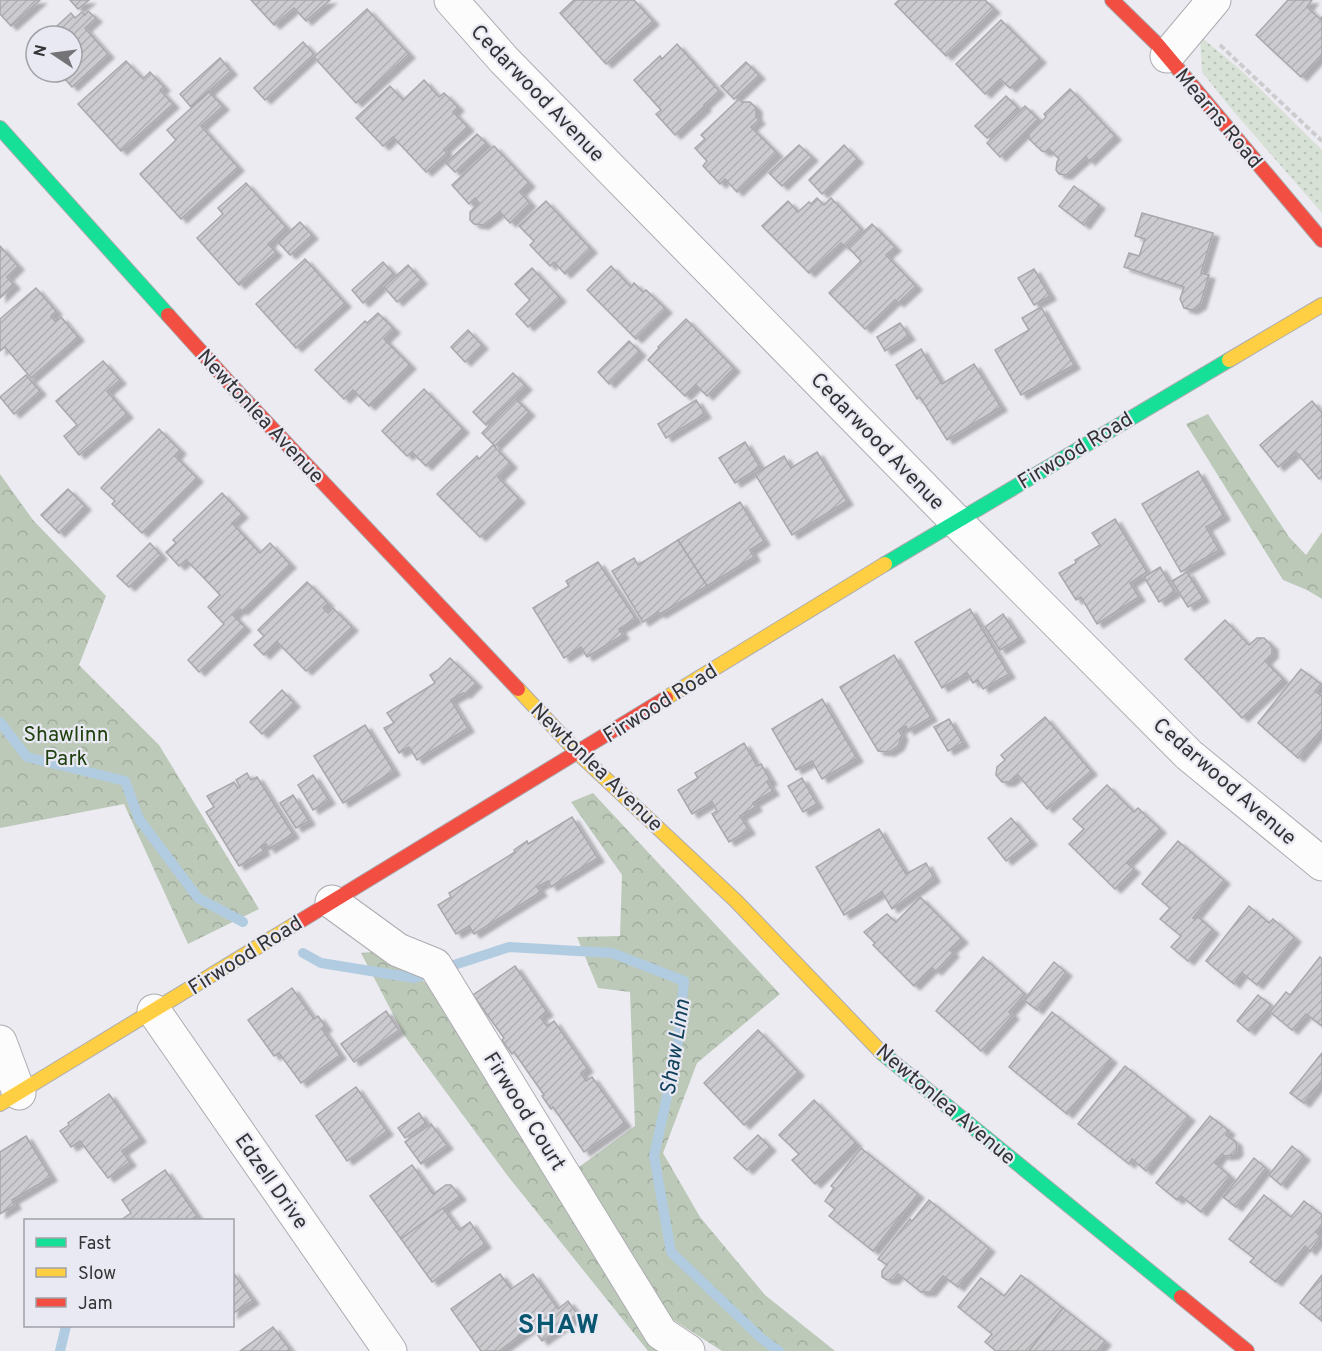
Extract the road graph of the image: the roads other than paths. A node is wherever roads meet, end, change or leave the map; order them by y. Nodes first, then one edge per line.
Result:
1 (450, 0) edge
2 (1112, 0) edge
3 (1205, 11) edge
4 (1167, 56) junction
5 (0, 128) edge
6 (1322, 240) edge
7 (1322, 305) edge
8 (956, 521) junction
9 (578, 753) junction
10 (1322, 864) edge
11 (332, 902) junction
12 (154, 1011) junction
13 (0, 1042) edge
14 (9, 1098) edge
15 (390, 1351) edge
16 (688, 1351) edge
17 (1246, 1351) edge

1 - 8 street, Cedarwood Avenue
2 - 4 street, Mearns Road
3 - 4 street
4 - 6 street, Mearns Road
5 - 9 street, Newtonlea Avenue
7 - 8 street, Firwood Road
8 - 9 street, Firwood Road
8 - 10 street, Cedarwood Avenue
9 - 11 street, Firwood Road
9 - 17 street, Newtonlea Avenue
11 - 12 street, Firwood Road
11 - 16 street, Firwood Court
12 - 14 street, Firwood Road
12 - 15 street, Edzell Drive
13 - 14 street

